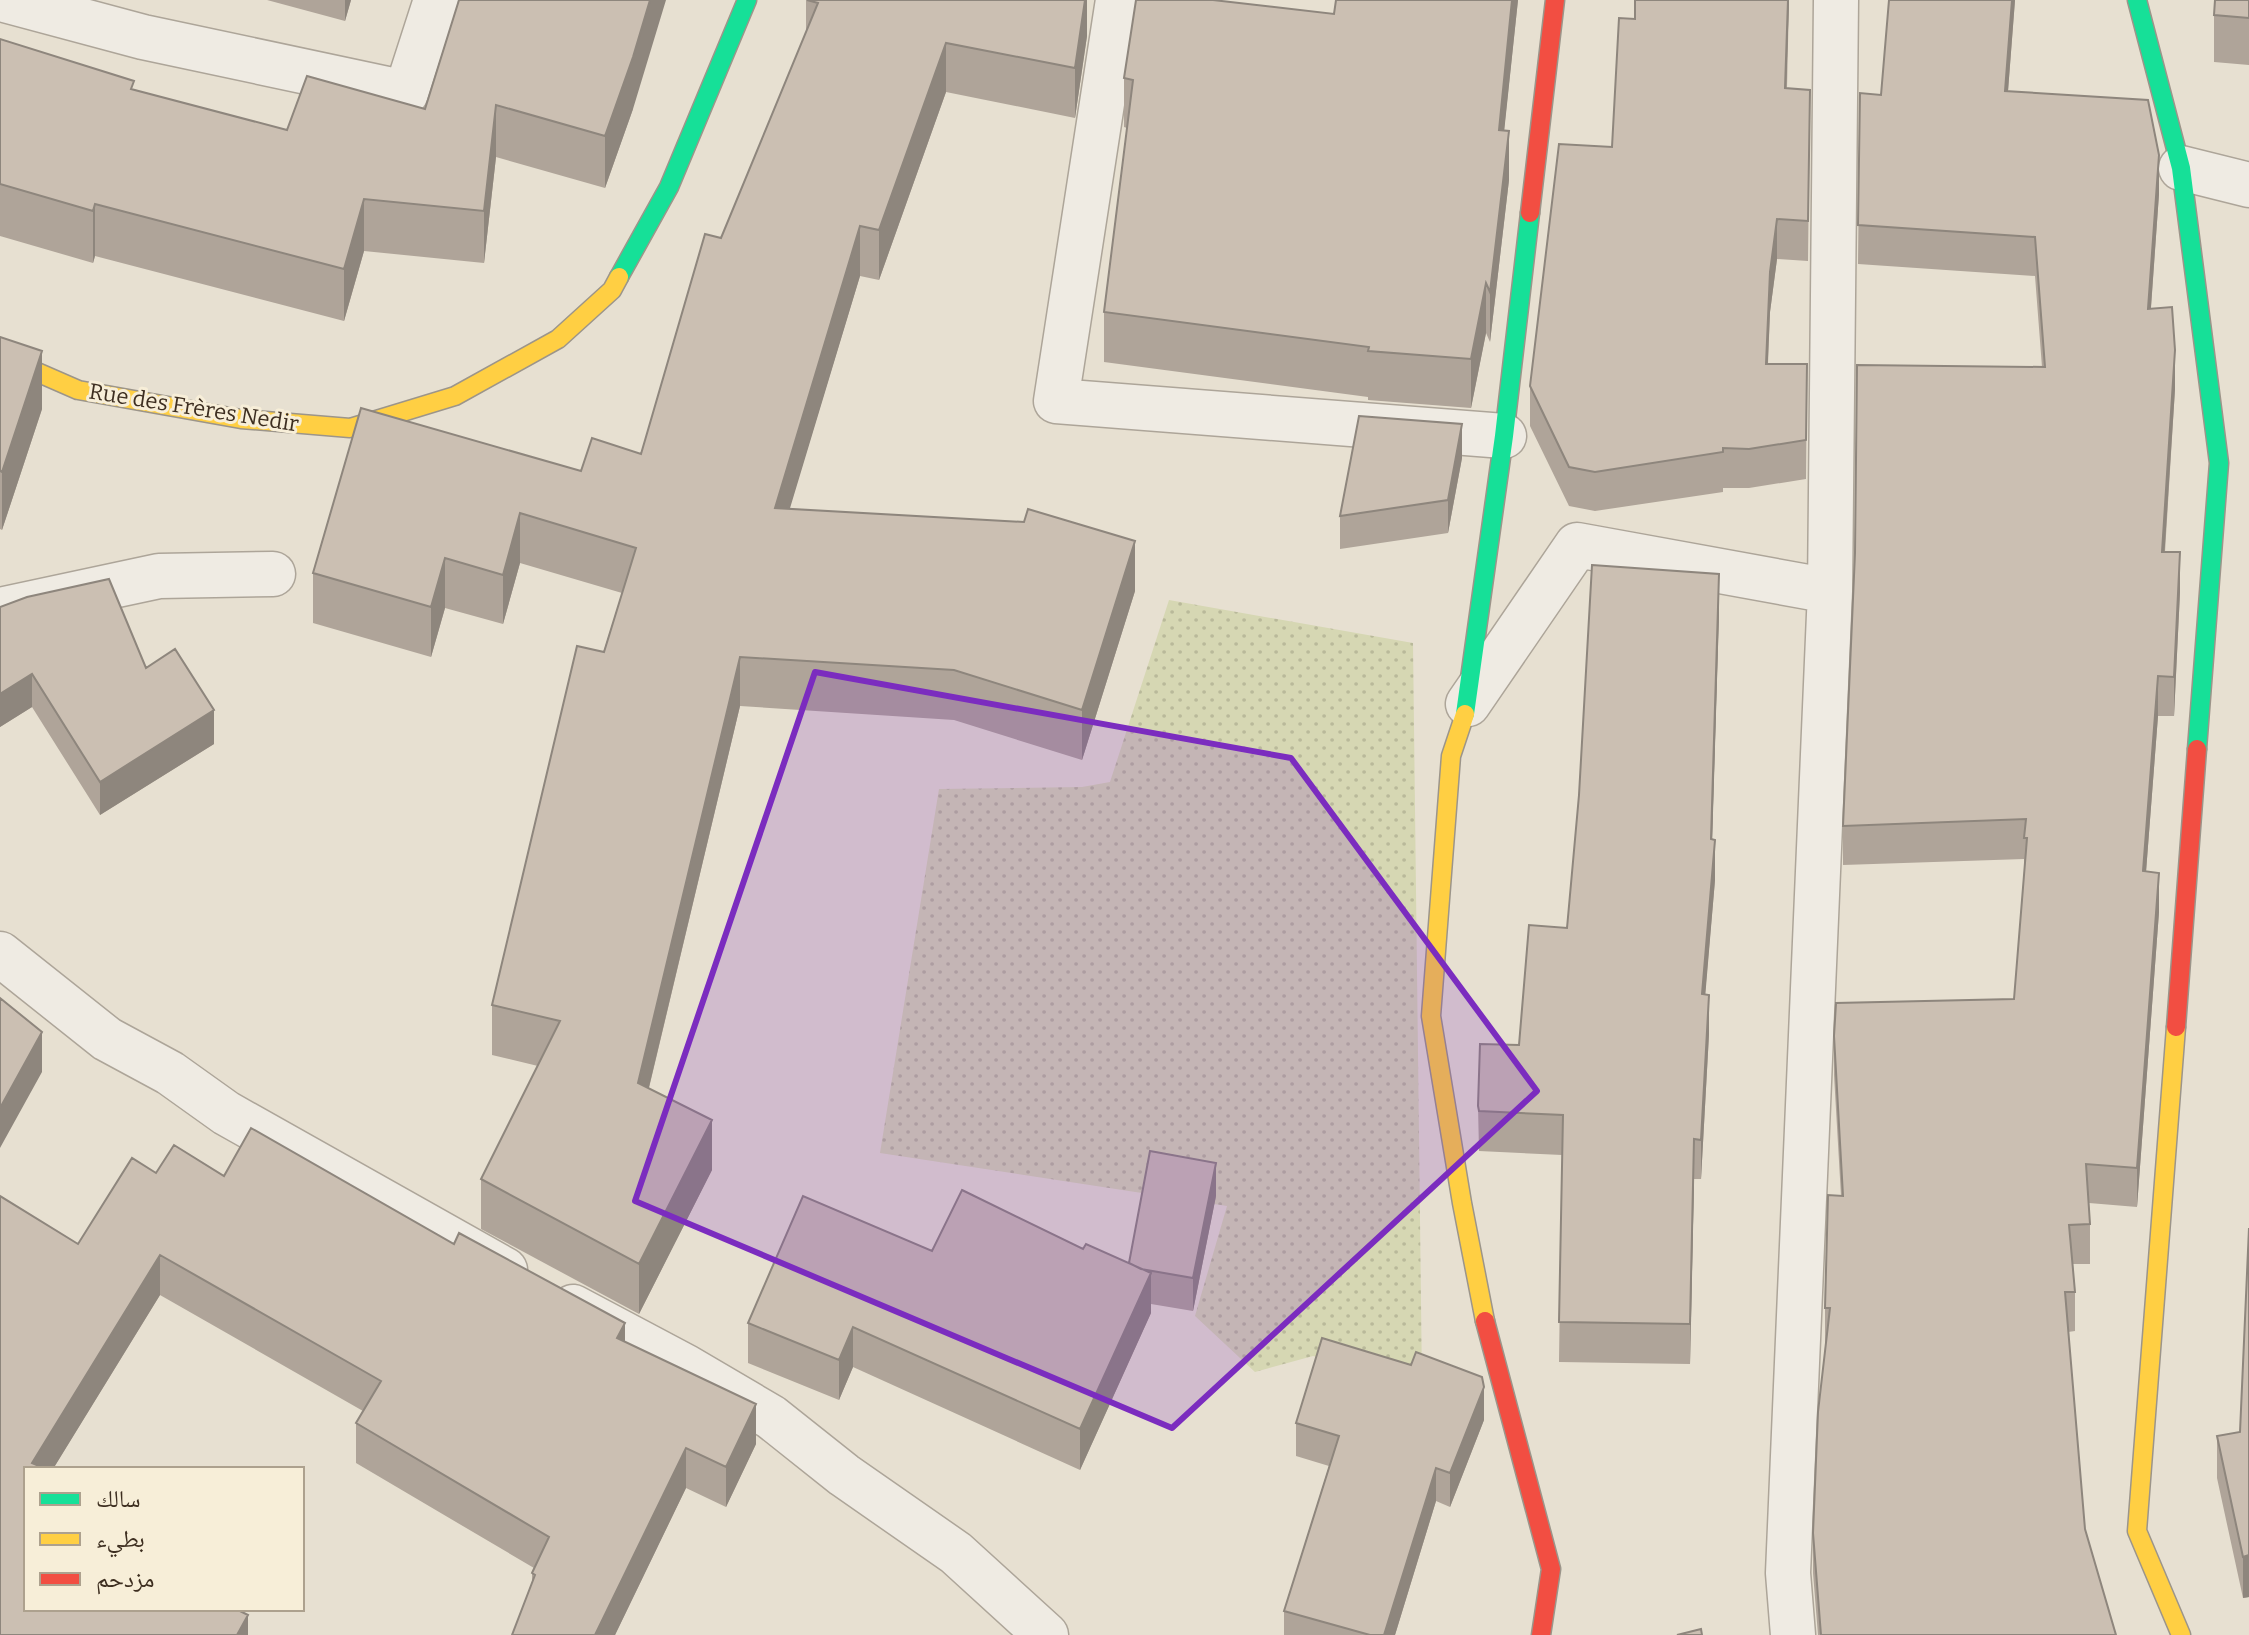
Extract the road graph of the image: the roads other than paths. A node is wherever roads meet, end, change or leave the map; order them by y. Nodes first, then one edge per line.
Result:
1 (5, 0) edge
2 (436, 0) edge
3 (747, 0) edge
4 (1118, 0) edge
5 (1555, 0) edge
6 (1836, 0) edge
7 (2137, 0) edge
8 (2181, 168) junction
9 (2249, 185) edge
10 (0, 356) edge
11 (1504, 436) junction
12 (273, 574) dead end
13 (1830, 591) junction
14 (0, 610) edge
15 (1468, 704) junction
16 (0, 954) edge
17 (1046, 1635) edge
18 (1541, 1635) edge
19 (1793, 1635) edge
20 (2181, 1635) edge

1 - 2 street
3 - 10 street, Rue des Frères Nedir
4 - 11 street
5 - 11 street
6 - 13 street
7 - 8 street
8 - 9 street
8 - 20 street
11 - 15 street
12 - 14 street
13 - 15 street
13 - 19 street
15 - 18 street
16 - 17 street

